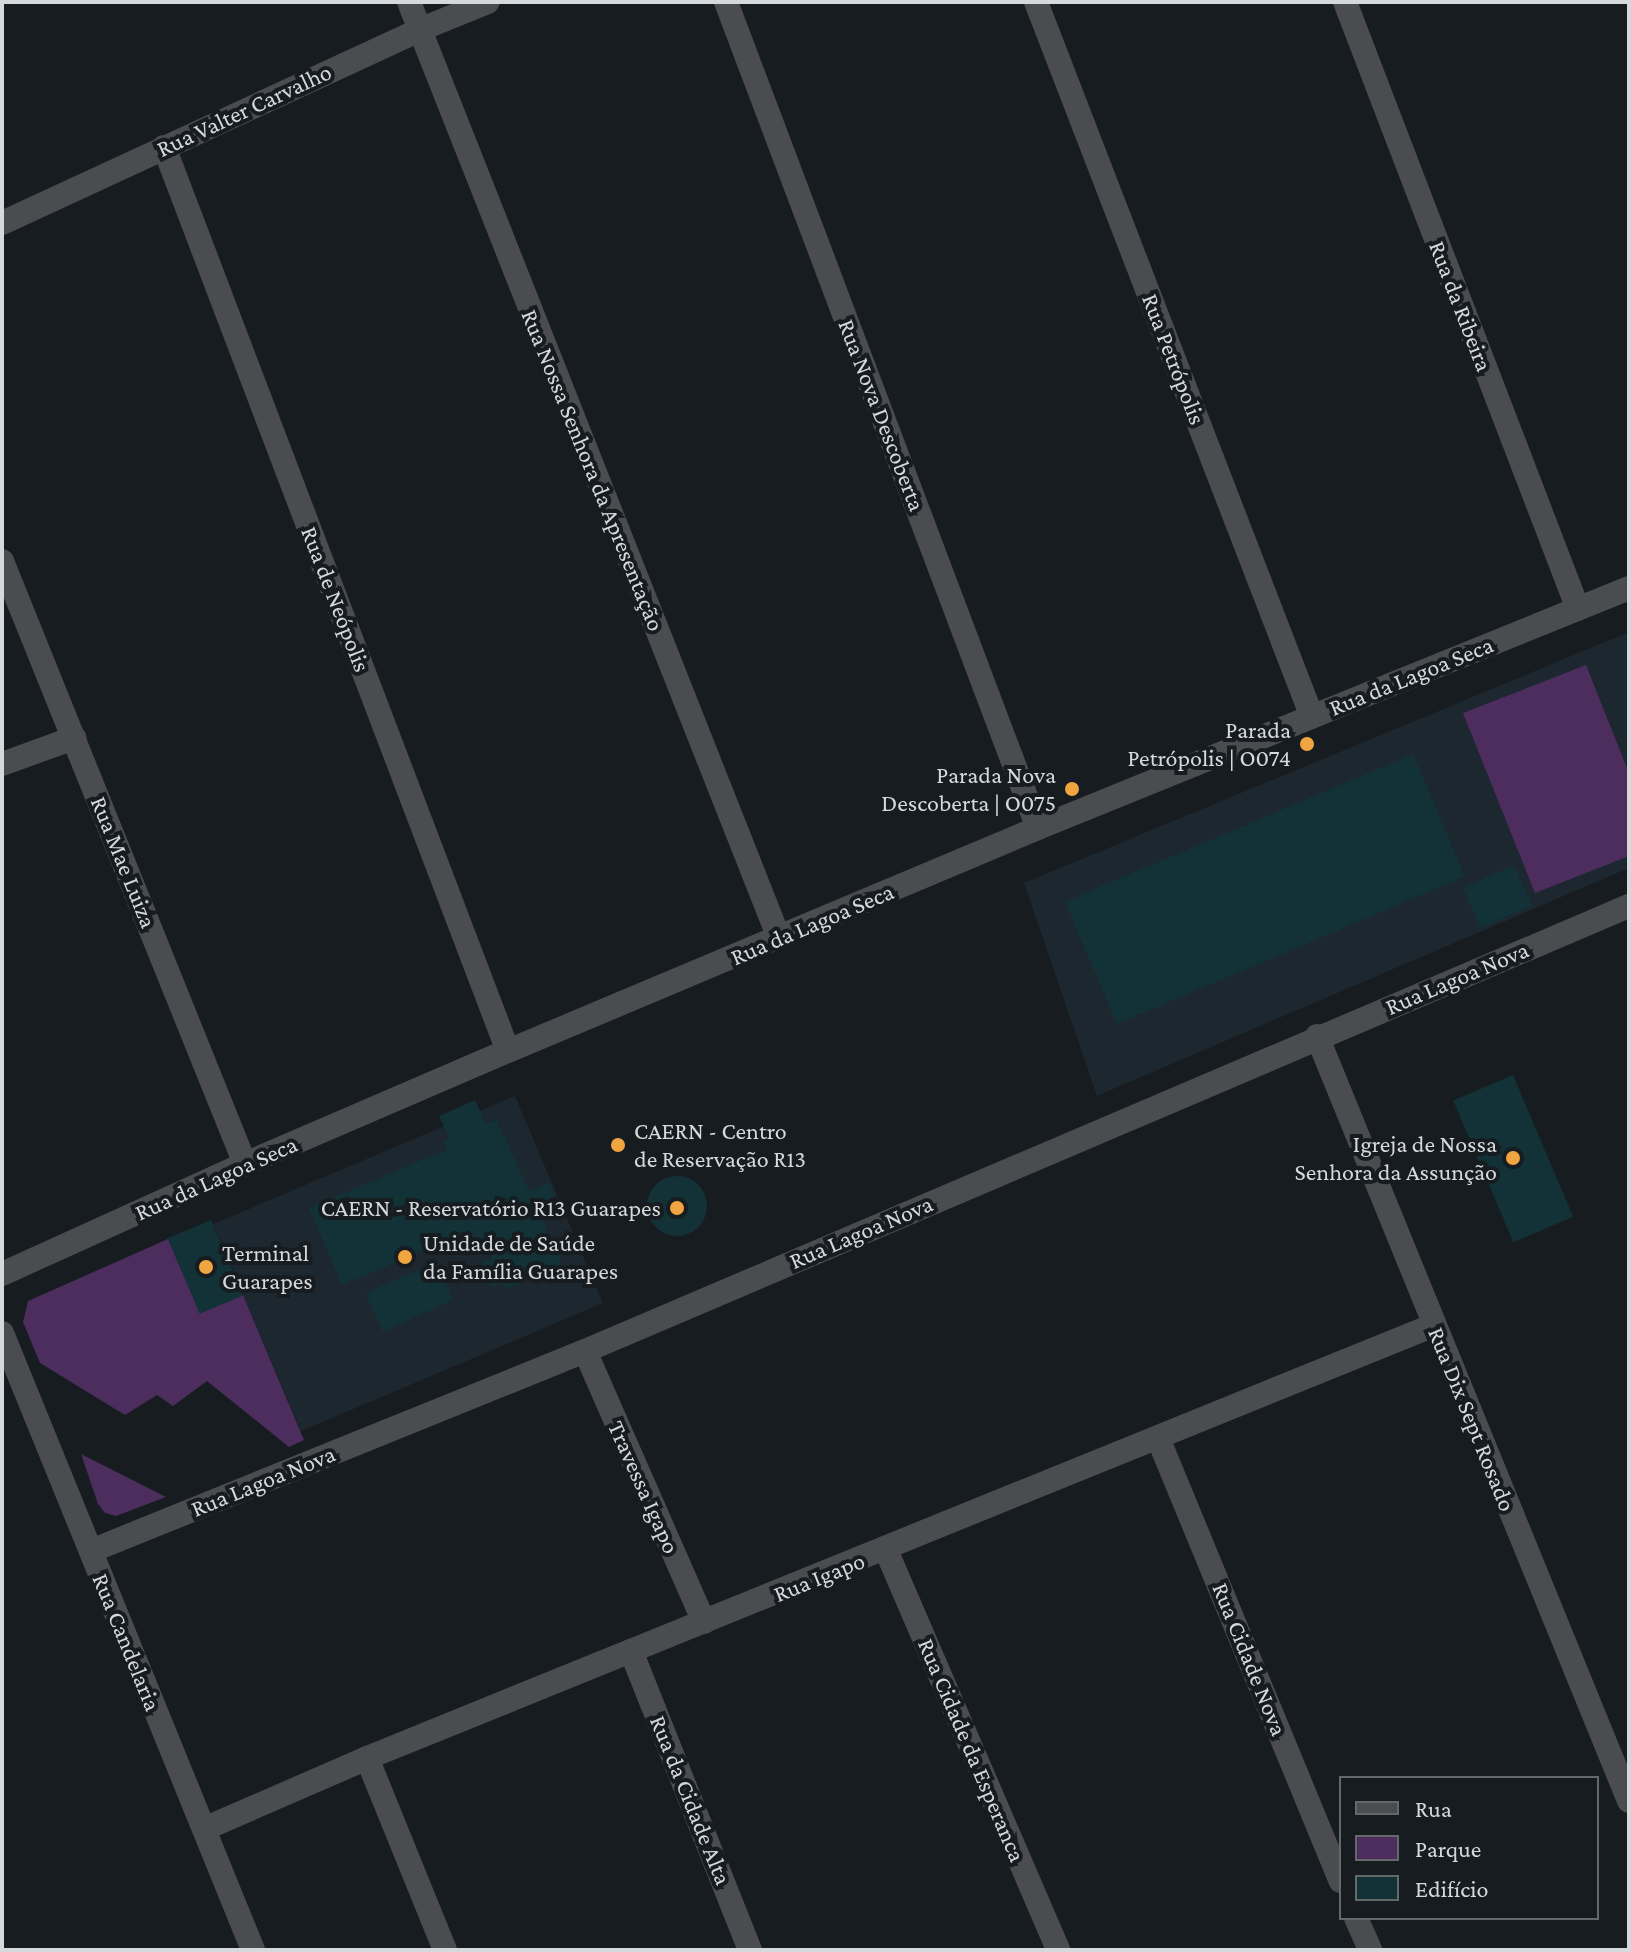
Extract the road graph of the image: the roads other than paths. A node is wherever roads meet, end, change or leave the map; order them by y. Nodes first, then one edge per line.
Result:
1 (409, 2) edge
2 (488, 2) edge
3 (726, 2) edge
4 (1036, 2) edge
5 (1345, 2) edge
6 (419, 30) junction
7 (164, 147) junction
8 (2, 223) edge
9 (2, 561) edge
10 (1629, 588) edge
11 (1578, 609) junction
12 (1312, 717) junction
13 (74, 738) junction
14 (2, 764) edge
15 (1038, 828) junction
16 (1629, 906) edge
17 (779, 938) junction
18 (1317, 1036) junction
19 (508, 1051) junction
20 (245, 1164) junction
21 (2, 1274) edge
22 (1434, 1325) junction
23 (2, 1333) edge
24 (585, 1351) junction
25 (1158, 1438) junction
26 (886, 1550) junction
27 (91, 1551) junction
28 (704, 1622) junction
29 (631, 1651) junction
30 (367, 1758) junction
31 (1629, 1801) edge
32 (204, 1829) junction
33 (1339, 1876) edge
34 (1357, 1920) edge
35 (253, 1950) edge
36 (445, 1950) edge
37 (750, 1950) edge
38 (1058, 1950) edge
39 (1370, 1950) edge

1 - 6 street, Rua Nossa Senhora da Apresentação
2 - 6 street, Rua Valter Carvalho
3 - 15 street, Rua Nova Descoberta
4 - 12 street, Rua Petrópolis
5 - 11 street, Rua da Ribeira
6 - 7 street, Rua Valter Carvalho
6 - 17 street, Rua Nossa Senhora da Apresentação
7 - 8 street, Rua Valter Carvalho
7 - 19 street, Rua de Neópolis
9 - 13 street, Rua Mae Luiza
10 - 11 street, Rua da Lagoa Seca
11 - 12 street, Rua da Lagoa Seca
12 - 15 street, Rua da Lagoa Seca
13 - 14 street
13 - 20 street, Rua Mae Luiza
15 - 17 street, Rua da Lagoa Seca
16 - 18 street, Rua Lagoa Nova
17 - 19 street, Rua da Lagoa Seca
18 - 22 street, Rua Dix Sept Rosado
18 - 24 street, Rua Lagoa Nova
19 - 20 street, Rua da Lagoa Seca
20 - 21 street, Rua da Lagoa Seca
22 - 25 street, Rua Igapo
22 - 31 street, Rua Dix Sept Rosado
23 - 27 street, Rua Candelaria
24 - 27 street, Rua Lagoa Nova
24 - 28 street, Travessa Igapo
25 - 26 street, Rua Igapo
25 - 33 street, Rua Cidade Nova
26 - 28 street, Rua Igapo
26 - 38 street, Rua Cidade da Esperanca
27 - 32 street, Rua Candelaria
28 - 29 street, Rua Igapo
29 - 30 street, Rua Igapo
29 - 37 street, Rua da Cidade Alta
30 - 32 street, Rua Igapo
30 - 36 street
32 - 35 street, Rua Candelaria
34 - 39 street

